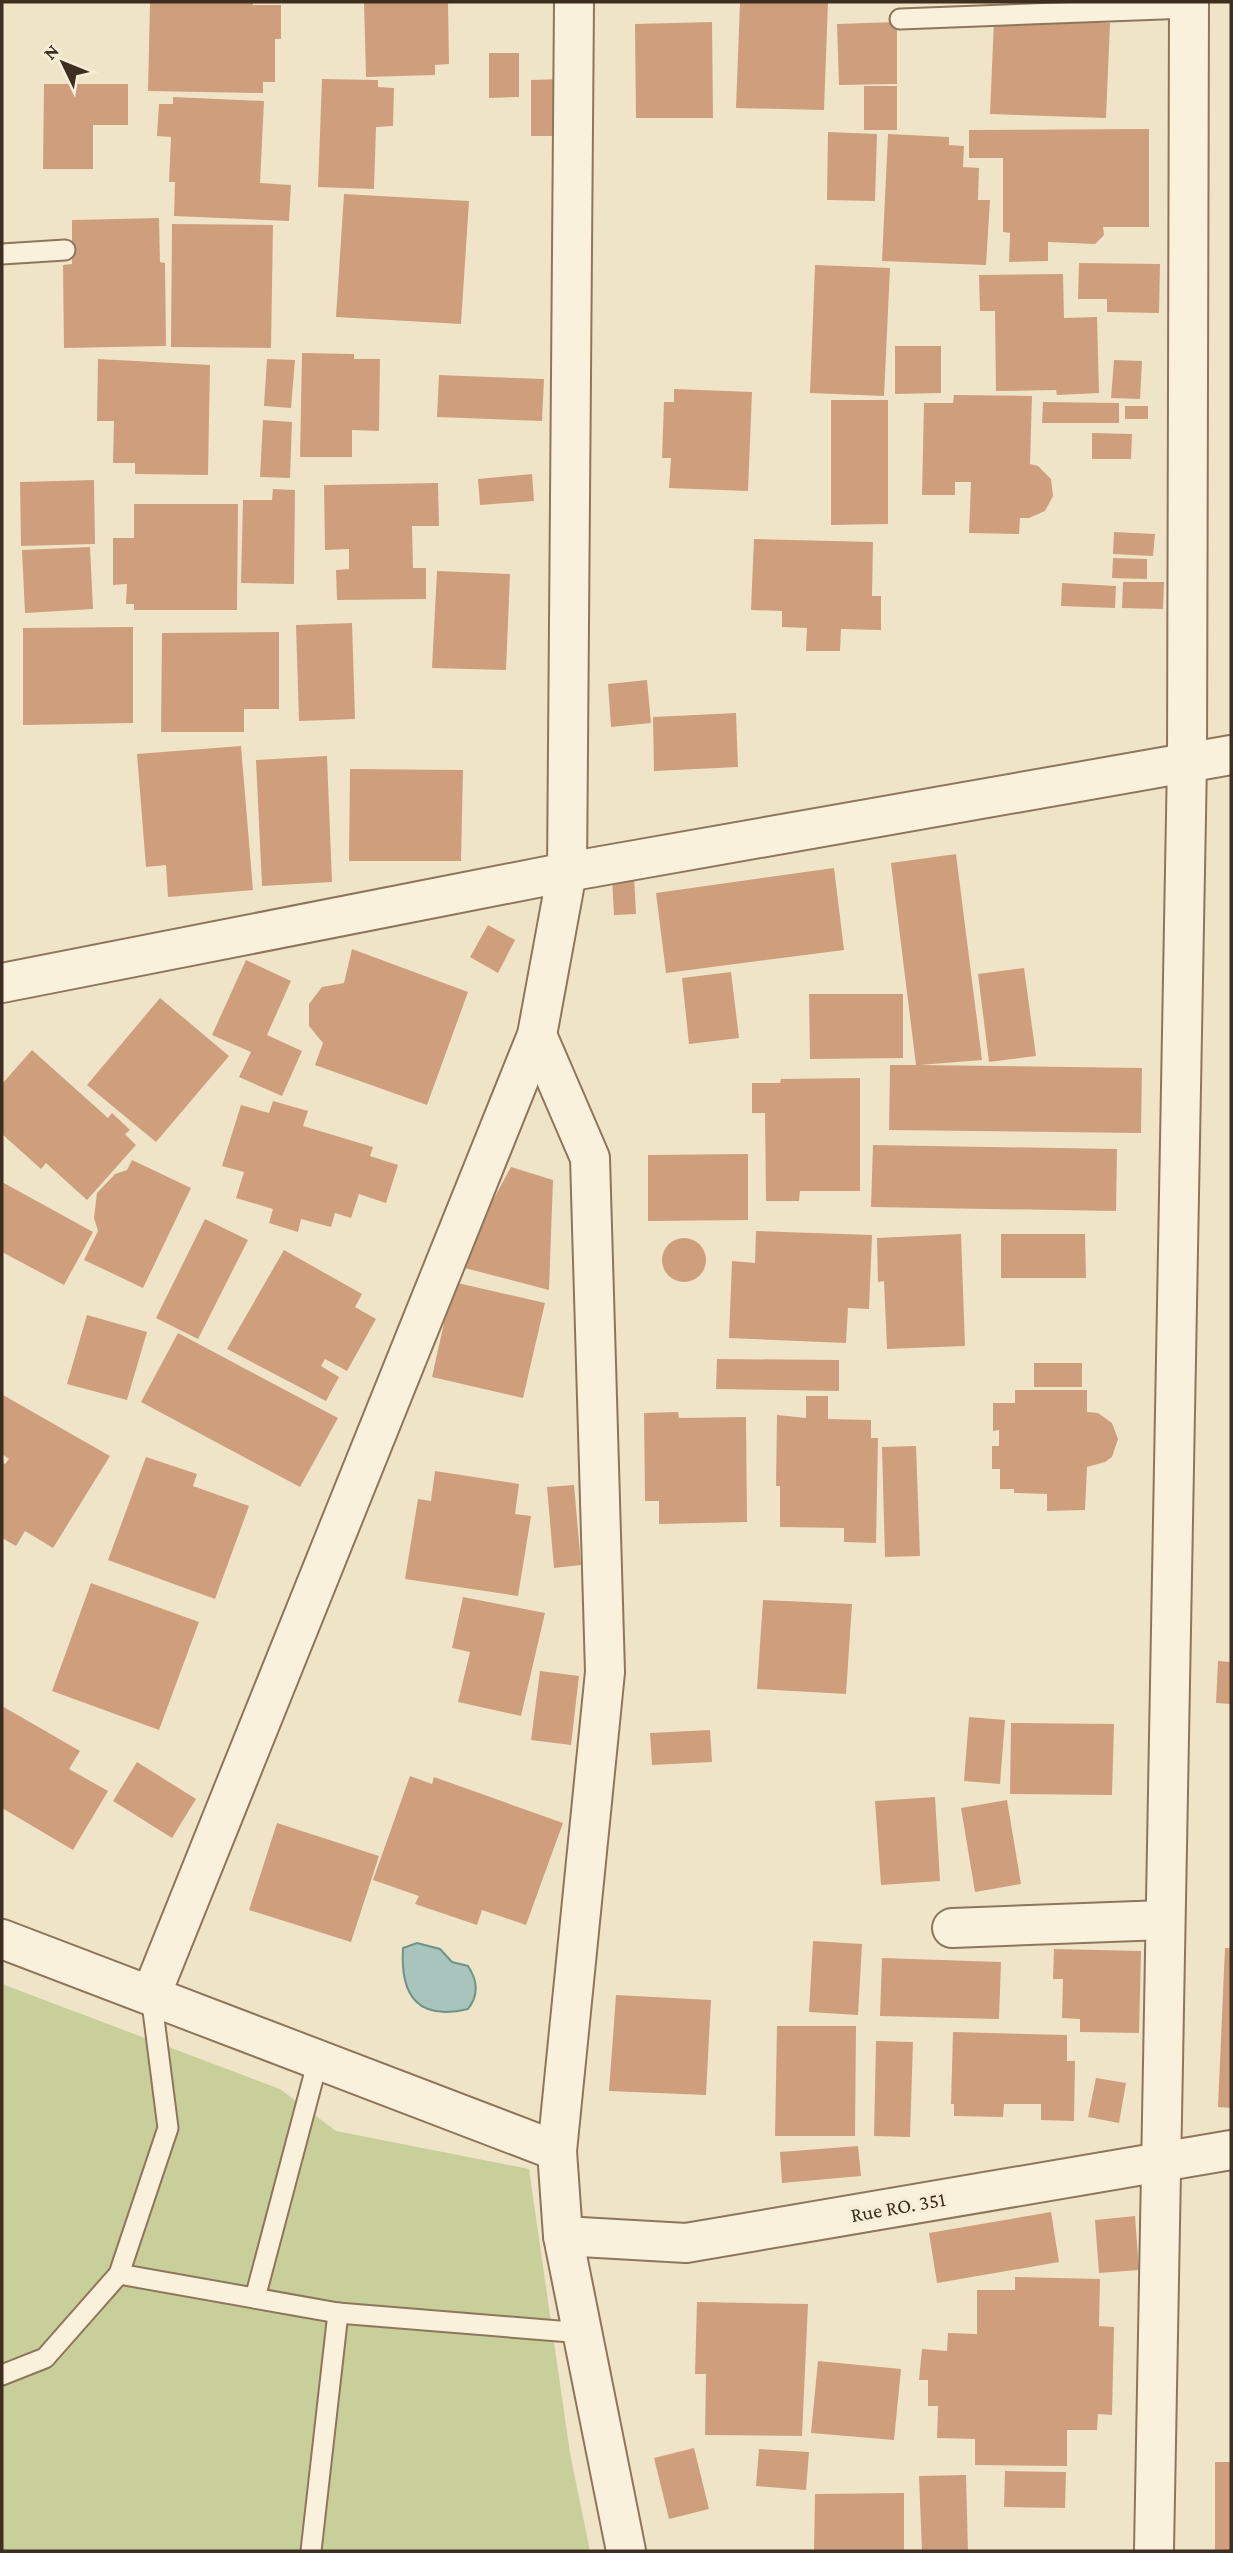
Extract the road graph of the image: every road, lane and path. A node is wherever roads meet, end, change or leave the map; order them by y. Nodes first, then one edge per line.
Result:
1 (574, 2) edge
2 (1189, 5) edge
3 (900, 19) dead end
4 (65, 250) dead end
5 (2, 254) edge
6 (1231, 755) edge
7 (1186, 762) junction
8 (567, 872) junction
9 (2, 983) edge
10 (537, 1035) junction
11 (1164, 1920) junction
12 (952, 1928) dead end
13 (2, 1939) edge
14 (151, 1996) junction
15 (318, 2060) junction
16 (1231, 2150) edge
17 (557, 2151) junction
18 (1160, 2162) junction
19 (563, 2236) junction
20 (119, 2273) junction
21 (255, 2298) junction
22 (338, 2313) junction
23 (583, 2333) junction
24 (2, 2375) edge
25 (311, 2551) edge
26 (626, 2551) edge
27 (1154, 2551) edge

1 - 8 street
2 - 3 lane
2 - 7 street
4 - 5 lane
6 - 7 street
7 - 8 street
7 - 11 street
8 - 9 street
8 - 10 street
10 - 14 street
10 - 17 street
11 - 12 street
11 - 18 street
13 - 14 street
14 - 15 street
14 - 20 lane
15 - 17 street
15 - 21 lane
16 - 18 street, Rue RO. 351
17 - 19 street
18 - 19 street, Rue RO. 351
18 - 27 street
19 - 23 street
20 - 21 lane
20 - 24 lane
21 - 22 lane
22 - 23 lane
22 - 25 lane
23 - 26 street

